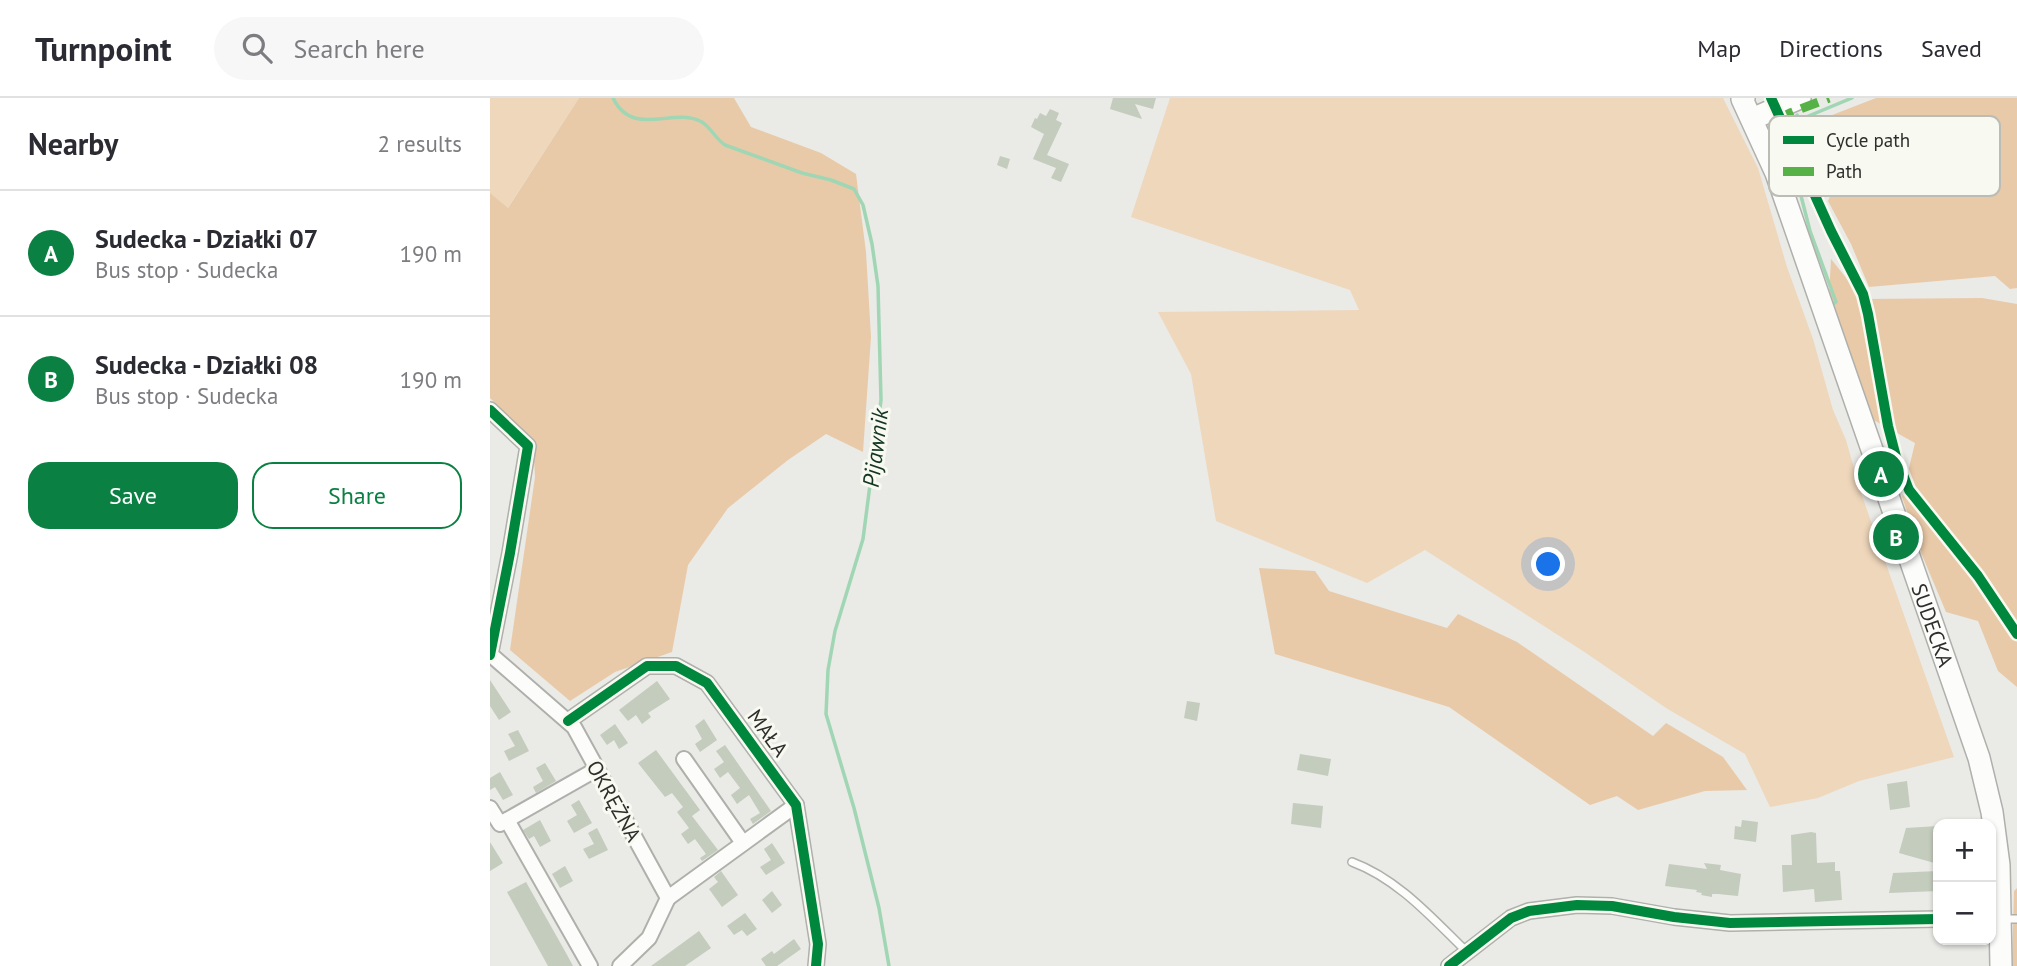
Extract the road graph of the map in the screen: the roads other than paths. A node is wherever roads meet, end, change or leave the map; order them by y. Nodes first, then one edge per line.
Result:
1 (1743, 98) edge
2 (1800, 98) edge
3 (1752, 119) junction
4 (1769, 157) edge
5 (1784, 196) edge
6 (490, 410) edge
7 (490, 654) edge
8 (568, 722) junction
9 (684, 759) dead end
10 (597, 769) junction
11 (796, 805) junction
12 (490, 808) edge
13 (499, 825) edge
14 (743, 843) junction
15 (1352, 862) dead end
16 (668, 898) junction
17 (1933, 919) edge
18 (2003, 919) edge
19 (1466, 951) junction
20 (590, 966) edge
21 (620, 966) edge
22 (816, 966) edge
23 (1449, 966) edge
24 (2001, 966) edge

1 - 3 main road, SUDECKA
2 - 3 main road
3 - 4 main road, SUDECKA
5 - 18 main road, SUDECKA
6 - 7 street, OKRĘŻNA
7 - 8 street, OKRĘŻNA
8 - 10 street, OKRĘŻNA
8 - 11 street, MAŁA
9 - 14 street
10 - 13 street
10 - 16 street, OKRĘŻNA
11 - 14 street
11 - 22 street, MAŁA
12 - 13 street
13 - 20 street
14 - 16 street
15 - 19 lane
16 - 21 street
17 - 19 street
18 - 24 main road, SUDECKA
19 - 23 street

